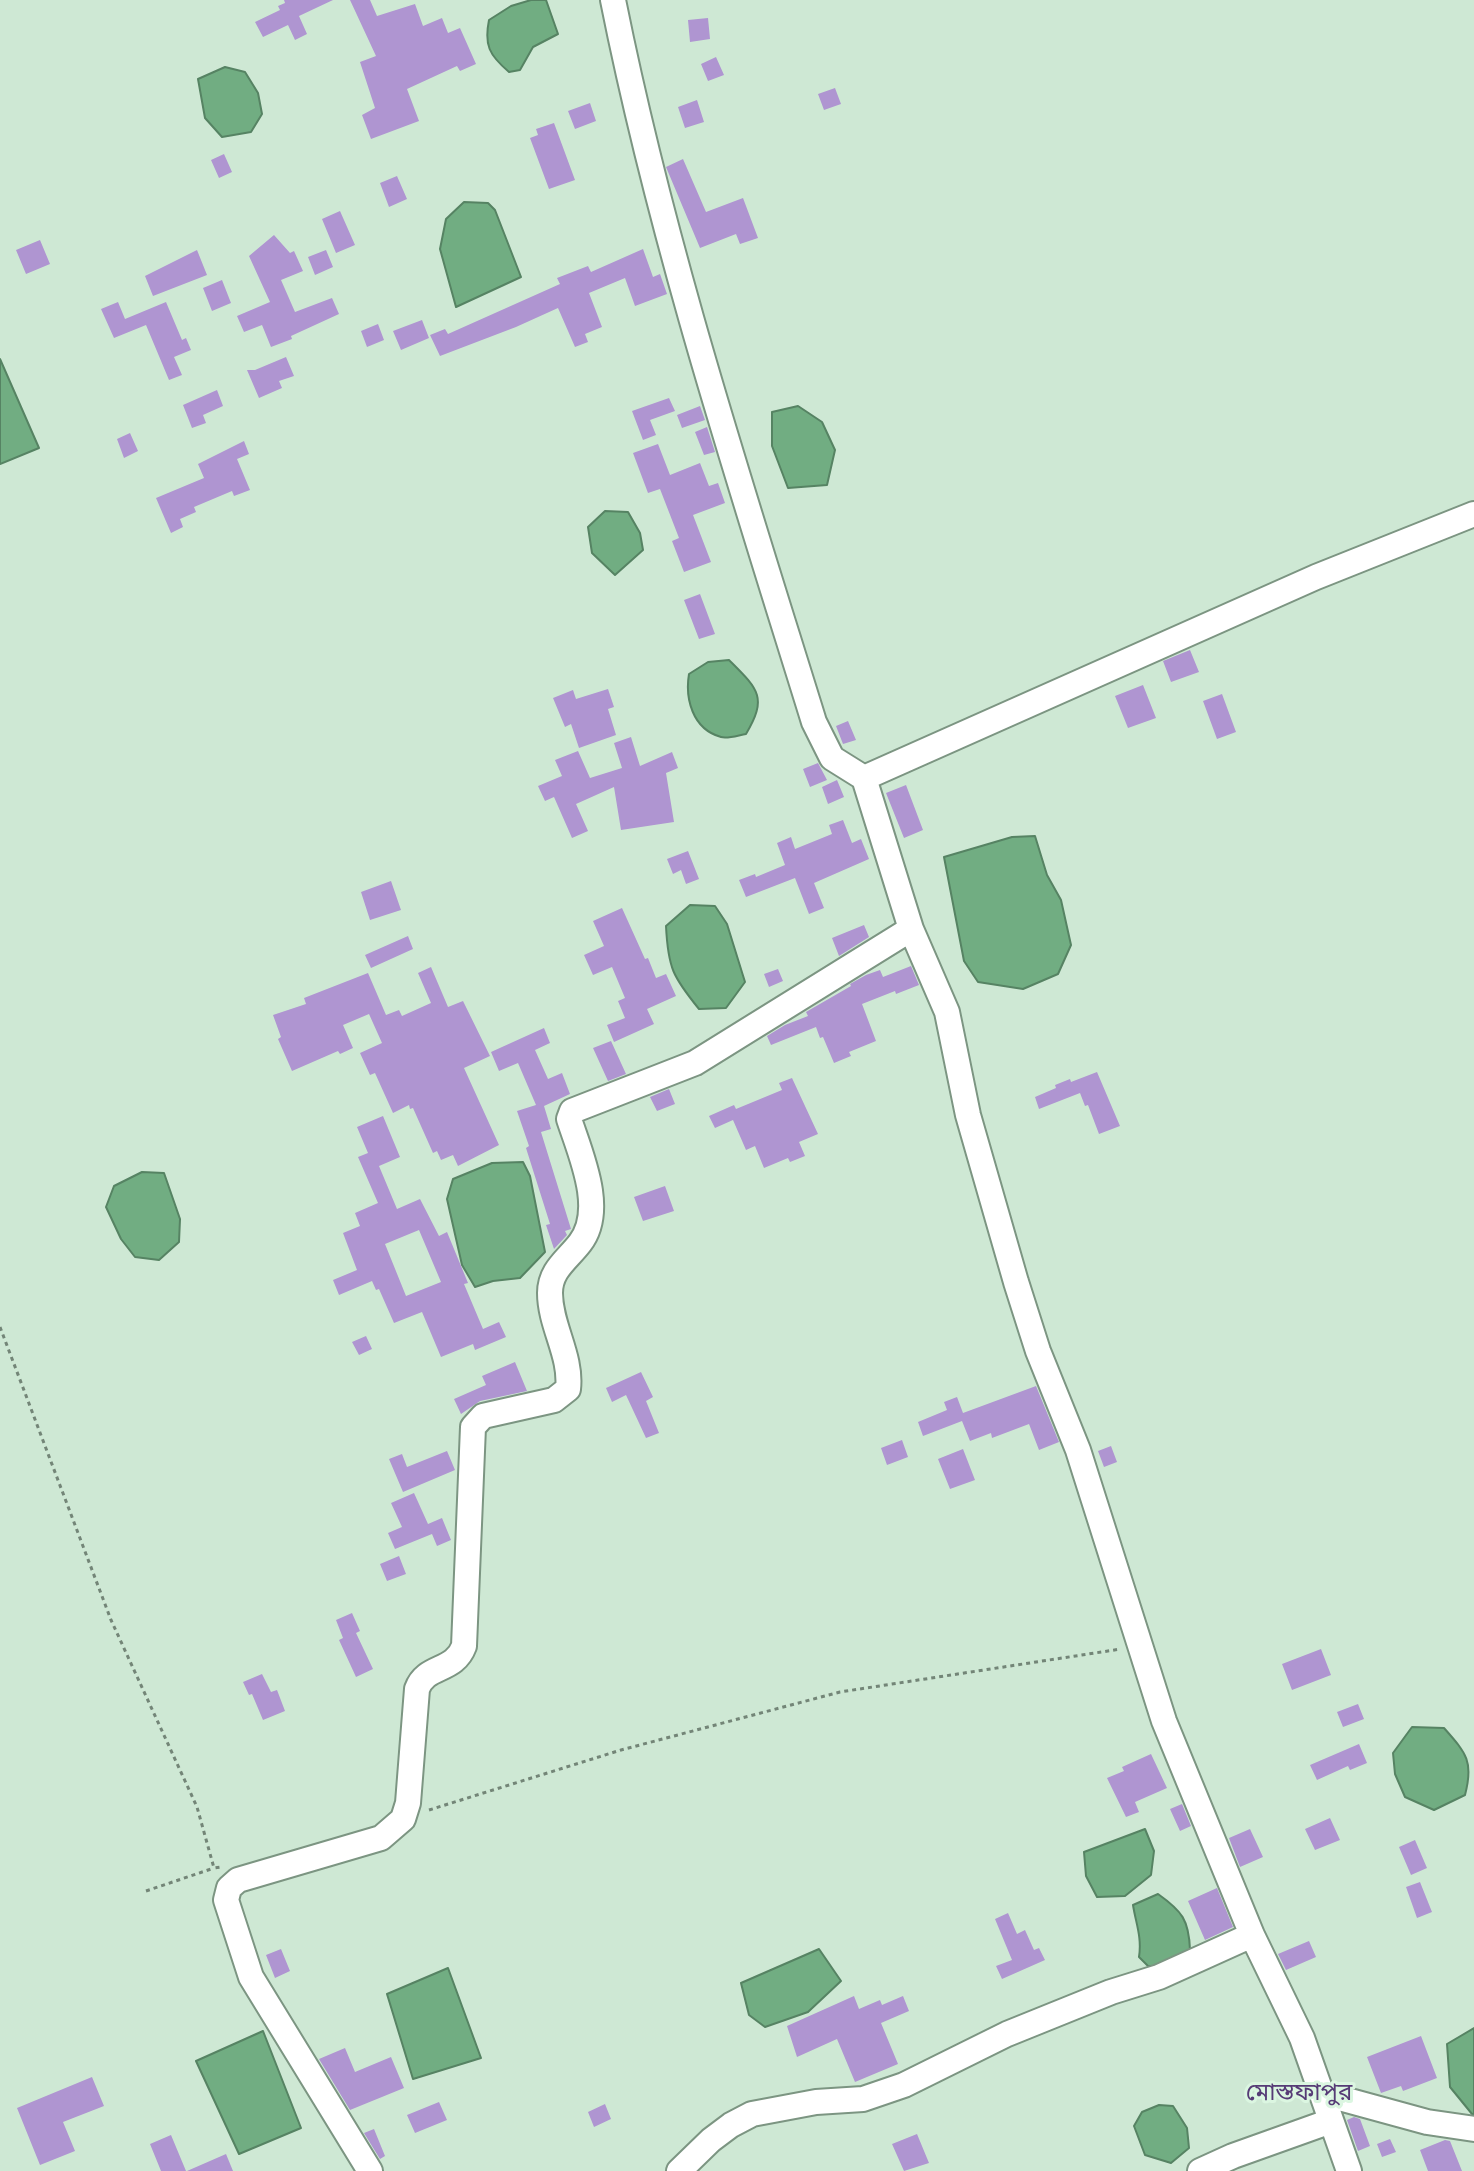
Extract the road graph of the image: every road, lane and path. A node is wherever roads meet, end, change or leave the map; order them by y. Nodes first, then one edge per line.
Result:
1 (613, 0) edge
2 (1474, 514) edge
3 (864, 778) junction
4 (911, 929) junction
5 (0, 1327) edge
6 (1141, 1646) junction
7 (403, 1819) junction
8 (229, 1865) dead end
9 (214, 1868) junction
10 (146, 1891) dead end
11 (1252, 1935) junction
12 (1321, 2093) junction
13 (1331, 2121) junction
14 (1474, 2129) edge
15 (370, 2171) edge
16 (679, 2171) edge
17 (1200, 2171) edge
18 (1349, 2171) edge

1 - 3 street
2 - 3 street
3 - 4 street
4 - 6 street
4 - 7 street
5 - 9 path
6 - 7 path
6 - 11 street
7 - 15 street
8 - 9 path
9 - 10 path
11 - 12 street
11 - 16 street
12 - 13 street
12 - 14 street
13 - 17 street
13 - 18 street

